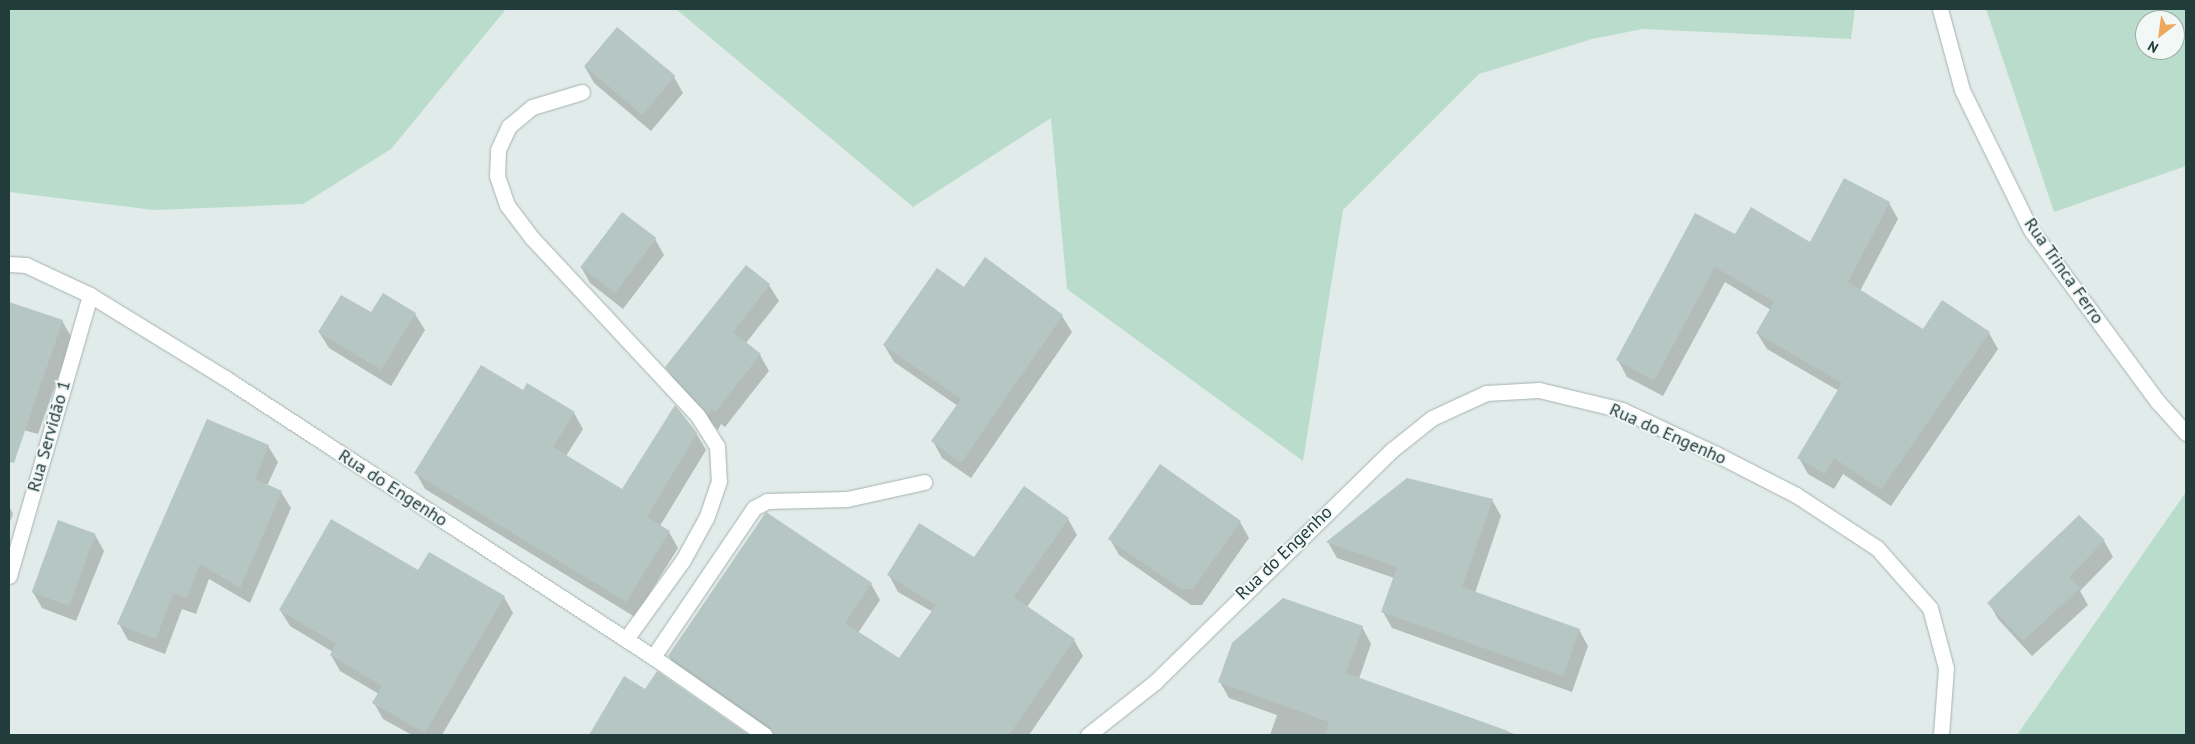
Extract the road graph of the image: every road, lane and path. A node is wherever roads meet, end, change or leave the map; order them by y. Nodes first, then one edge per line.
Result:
1 (1940, 9) edge
2 (582, 92) dead end
3 (9, 264) edge
4 (90, 295) junction
5 (2186, 433) edge
6 (924, 482) dead end
7 (9, 576) edge
8 (626, 639) junction
9 (653, 657) junction
10 (765, 735) edge
11 (1088, 735) edge
12 (1941, 735) edge

1 - 5 street, Rua Trinca Ferro
2 - 8 street
3 - 4 street, Rua do Engenho
4 - 7 street, Rua Servidão 1
4 - 8 street, Rua do Engenho
6 - 9 street
8 - 9 street, Rua do Engenho
9 - 10 street, Rua do Engenho
11 - 12 street, Rua do Engenho

